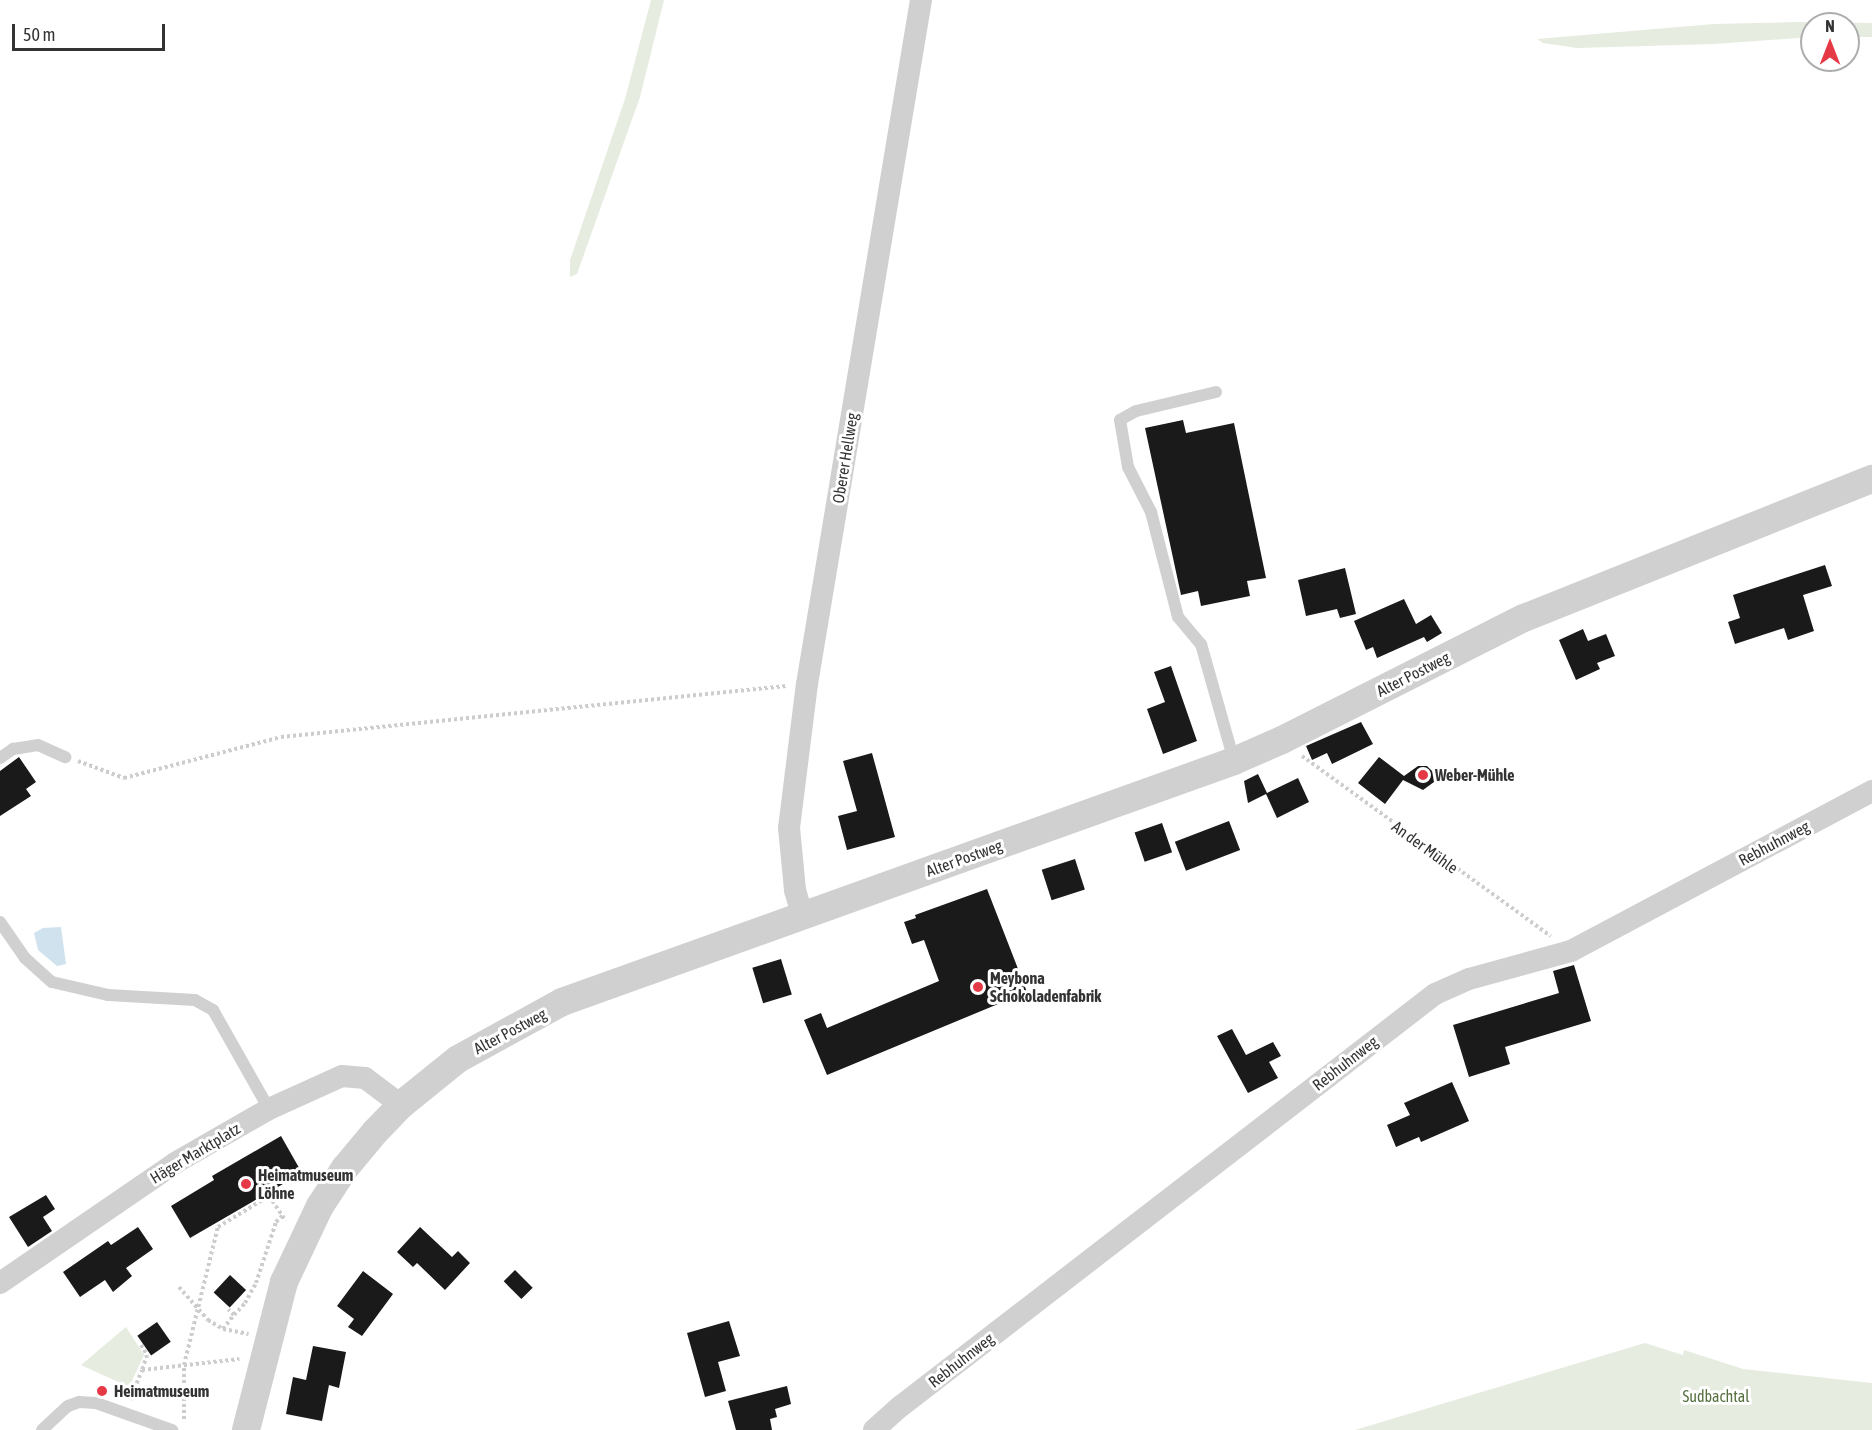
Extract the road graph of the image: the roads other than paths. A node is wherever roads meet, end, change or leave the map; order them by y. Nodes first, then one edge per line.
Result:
1 (921, 0) edge
2 (1216, 392) dead end
3 (1872, 479) edge
4 (66, 757) road end
5 (0, 758) edge
6 (1234, 760) junction
7 (1872, 790) edge
8 (802, 918) junction
9 (0, 922) edge
10 (401, 1105) junction
11 (269, 1109) junction
12 (0, 1283) edge
13 (42, 1430) edge
14 (172, 1430) edge
15 (246, 1430) edge
16 (874, 1430) edge

1 - 8 street, Oberer Hellweg
2 - 6 lane
3 - 6 street, Alter Postweg
4 - 5 lane
6 - 8 street, Alter Postweg
7 - 16 street, Rebhuhnweg
8 - 10 street, Alter Postweg
9 - 11 lane
10 - 11 street, Häger Marktplatz
10 - 15 street, Alter Postweg
11 - 12 street, Häger Marktplatz
13 - 14 lane

